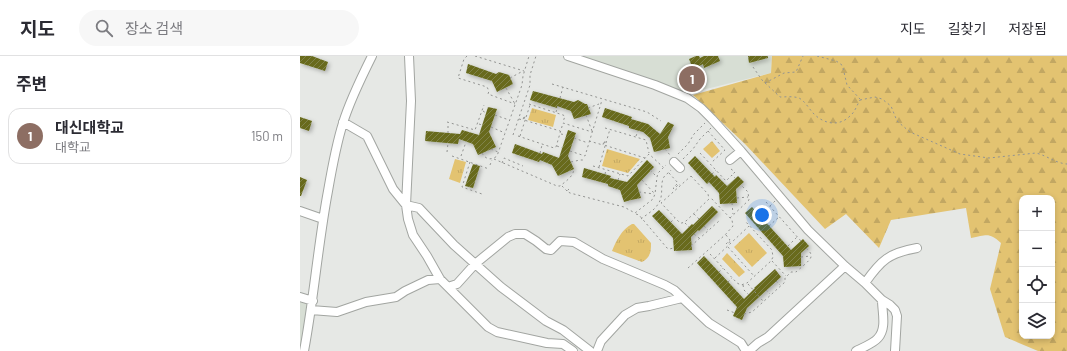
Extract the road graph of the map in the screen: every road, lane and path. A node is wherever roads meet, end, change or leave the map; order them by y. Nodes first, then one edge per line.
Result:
1 (372, 56) edge
2 (409, 56) edge
3 (467, 56) edge
4 (475, 56) edge
5 (529, 56) edge
6 (536, 56) edge
7 (568, 56) edge
8 (803, 56) edge
9 (817, 56) edge
10 (753, 67) dead end
11 (524, 71) junction
12 (510, 78) dead end
13 (764, 83) junction
14 (552, 84) dead end
15 (563, 87) junction
16 (506, 88) dead end
17 (560, 98) dead end
18 (602, 99) junction
19 (860, 100) junction
20 (515, 104) junction
21 (600, 104) junction
22 (484, 105) dead end
23 (558, 106) dead end
24 (588, 108) dead end
25 (482, 111) junction
26 (486, 113) dead end
27 (556, 113) junction
28 (495, 115) dead end
29 (586, 115) dead end
30 (519, 118) junction
31 (510, 120) junction
32 (525, 121) junction
33 (661, 121) dead end
34 (343, 122) junction
35 (563, 123) junction
36 (705, 123) dead end
37 (478, 124) junction
38 (482, 125) dead end
39 (491, 127) dead end
40 (469, 128) junction
41 (605, 128) dead end
42 (610, 129) junction
43 (708, 130) dead end
44 (638, 131) dead end
45 (468, 132) dead end
46 (560, 132) junction
47 (592, 132) junction
48 (448, 133) dead end
49 (506, 133) junction
50 (566, 135) dead end
51 (513, 136) dead end
52 (636, 137) junction
53 (574, 138) dead end
54 (589, 141) junction
55 (466, 142) dead end
56 (448, 143) dead end
57 (588, 143) junction
58 (543, 144) junction
59 (556, 146) junction
60 (605, 146) junction
61 (562, 148) dead end
62 (491, 149) dead end
63 (665, 149) dead end
64 (570, 151) dead end
65 (741, 151) junction
66 (447, 152) dead end
67 (498, 152) junction
68 (482, 153) dead end
69 (540, 153) dead end
70 (700, 153) dead end
71 (650, 154) junction
72 (452, 156) dead end
73 (461, 156) dead end
74 (645, 158) junction
75 (492, 159) junction
76 (584, 160) dead end
77 (730, 160) dead end
78 (675, 161) junction
79 (470, 162) junction
80 (571, 162) dead end
81 (642, 162) junction
82 (502, 164) junction
83 (644, 164) dead end
84 (710, 164) junction
85 (1067, 164) edge
86 (490, 165) dead end
87 (523, 166) dead end
88 (593, 166) dead end
89 (599, 167) junction
90 (664, 167) junction
91 (489, 169) dead end
92 (574, 169) dead end
93 (606, 169) junction
94 (731, 169) dead end
95 (650, 170) dead end
96 (716, 170) junction
97 (620, 173) junction
98 (669, 173) dead end
99 (605, 174) dead end
100 (712, 174) dead end
101 (732, 175) junction
102 (657, 177) junction
103 (735, 178) dead end
104 (618, 180) dead end
105 (642, 180) dead end
106 (741, 185) dead end
107 (561, 186) junction
108 (680, 186) junction
109 (639, 192) dead end
110 (482, 194) dead end
111 (655, 194) junction
112 (709, 196) junction
113 (749, 197) junction
114 (736, 198) dead end
115 (777, 200) dead end
116 (766, 202) dead end
117 (732, 203) dead end
118 (406, 205) junction
119 (770, 206) junction
120 (300, 211) edge
121 (635, 213) junction
122 (694, 214) junction
123 (734, 215) junction
124 (779, 217) junction
125 (675, 218) junction
126 (730, 218) junction
127 (323, 219) junction
128 (699, 219) dead end
129 (719, 221) dead end
130 (671, 222) dead end
131 (684, 222) junction
132 (745, 222) dead end
133 (704, 226) dead end
134 (749, 226) junction
135 (769, 226) dead end
136 (689, 227) dead end
137 (708, 230) junction
138 (694, 234) dead end
139 (725, 235) junction
140 (797, 237) junction
141 (699, 239) junction
142 (801, 241) dead end
143 (732, 242) junction
144 (691, 246) dead end
145 (727, 246) junction
146 (788, 246) dead end
147 (674, 248) dead end
148 (806, 248) dead end
149 (917, 248) dead end
150 (710, 254) dead end
151 (811, 256) junction
152 (801, 257) dead end
153 (714, 258) junction
154 (772, 260) junction
155 (475, 264) junction
156 (845, 266) junction
157 (688, 268) dead end
158 (723, 268) junction
159 (719, 272) dead end
160 (755, 276) junction
161 (787, 276) junction
162 (732, 278) junction
163 (440, 279) junction
164 (776, 281) dead end
165 (728, 282) dead end
166 (747, 283) junction
167 (865, 283) junction
168 (743, 284) junction
169 (780, 286) junction
170 (448, 287) junction
171 (766, 290) dead end
172 (748, 295) dead end
173 (771, 295) junction
174 (300, 297) edge
175 (682, 298) junction
176 (882, 300) junction
177 (313, 301) junction
178 (764, 301) junction
179 (311, 310) junction
180 (727, 310) dead end
181 (735, 313) dead end
182 (744, 314) dead end
183 (304, 351) edge
184 (573, 351) edge
185 (590, 351) edge
186 (597, 351) edge
187 (748, 351) edge
188 (856, 351) edge
189 (895, 351) edge

1 - 34 street
2 - 118 street
3 - 20 path
4 - 11 path
5 - 11 path
6 - 30 path
7 - 65 street
8 - 13 path
9 - 19 path
10 - 13 path
11 - 12 path
11 - 20 path
13 - 19 path
14 - 15 path
15 - 17 path
15 - 18 path
16 - 20 path
18 - 21 path
18 - 33 path
19 - 85 path
20 - 31 path
21 - 24 path
21 - 47 path
22 - 25 path
23 - 27 path
25 - 26 path
25 - 37 path
27 - 32 path
27 - 35 path
28 - 31 path
29 - 47 path
30 - 32 path
30 - 51 path
31 - 49 path
32 - 46 path
32 - 58 path
34 - 118 street
34 - 127 street
35 - 46 path
35 - 47 path
36 - 78 path
37 - 38 path
37 - 40 path
39 - 49 path
40 - 45 path
40 - 48 path
41 - 42 path
42 - 52 path
42 - 60 path
43 - 84 path
44 - 52 path
46 - 50 path
46 - 59 path
47 - 54 path
49 - 67 path
52 - 71 path
53 - 57 path
54 - 57 path
54 - 60 path
55 - 73 path
56 - 66 path
57 - 64 path
58 - 59 path
58 - 69 path
59 - 61 path
60 - 74 path
60 - 89 path
62 - 67 path
63 - 78 path
65 - 77 street
65 - 156 street
67 - 75 path
68 - 75 path
70 - 84 path
71 - 74 path
71 - 90 path
72 - 79 path
74 - 81 path
75 - 82 path
75 - 86 path
76 - 80 path
78 - 90 path
79 - 91 path
79 - 110 path
81 - 83 path
81 - 97 path
82 - 87 path
82 - 107 path
84 - 96 path
88 - 89 path
89 - 93 path
90 - 102 path
92 - 107 path
93 - 97 path
93 - 99 path
94 - 101 path
95 - 102 path
96 - 100 path
96 - 101 path
97 - 104 path
98 - 108 path
101 - 103 path
102 - 111 path
105 - 111 path
106 - 113 path
107 - 121 path
108 - 112 path
108 - 125 path
109 - 111 path
111 - 121 path
112 - 122 path
112 - 126 path
113 - 114 path
113 - 123 path
115 - 119 path
116 - 119 path
117 - 123 path
118 - 155 street
118 - 163 street
119 - 124 path
120 - 127 street
121 - 147 path
122 - 128 path
122 - 131 path
123 - 126 path
124 - 135 path
124 - 140 path
125 - 130 path
125 - 131 path
126 - 139 path
127 - 177 street
129 - 137 path
131 - 136 path
132 - 134 path
133 - 137 path
134 - 143 path
134 - 154 path
137 - 141 path
138 - 141 path
139 - 143 path
139 - 157 path
140 - 142 path
140 - 146 path
141 - 144 path
143 - 145 path
145 - 153 path
145 - 160 path
148 - 151 path
149 - 167 street
150 - 153 path
151 - 152 path
151 - 161 path
153 - 158 path
154 - 160 path
154 - 161 path
155 - 170 street
155 - 175 street
155 - 185 street
156 - 167 street
156 - 187 street
158 - 159 path
158 - 162 path
160 - 166 path
161 - 169 path
162 - 165 path
162 - 168 path
163 - 170 street
163 - 179 street
164 - 169 path
166 - 168 path
166 - 178 path
167 - 176 street
168 - 172 path
169 - 173 path
170 - 184 street
171 - 173 path
173 - 178 path
174 - 177 street
175 - 186 street
175 - 187 street
176 - 188 street
176 - 189 street
177 - 179 street
178 - 182 path
179 - 183 street
180 - 181 path

